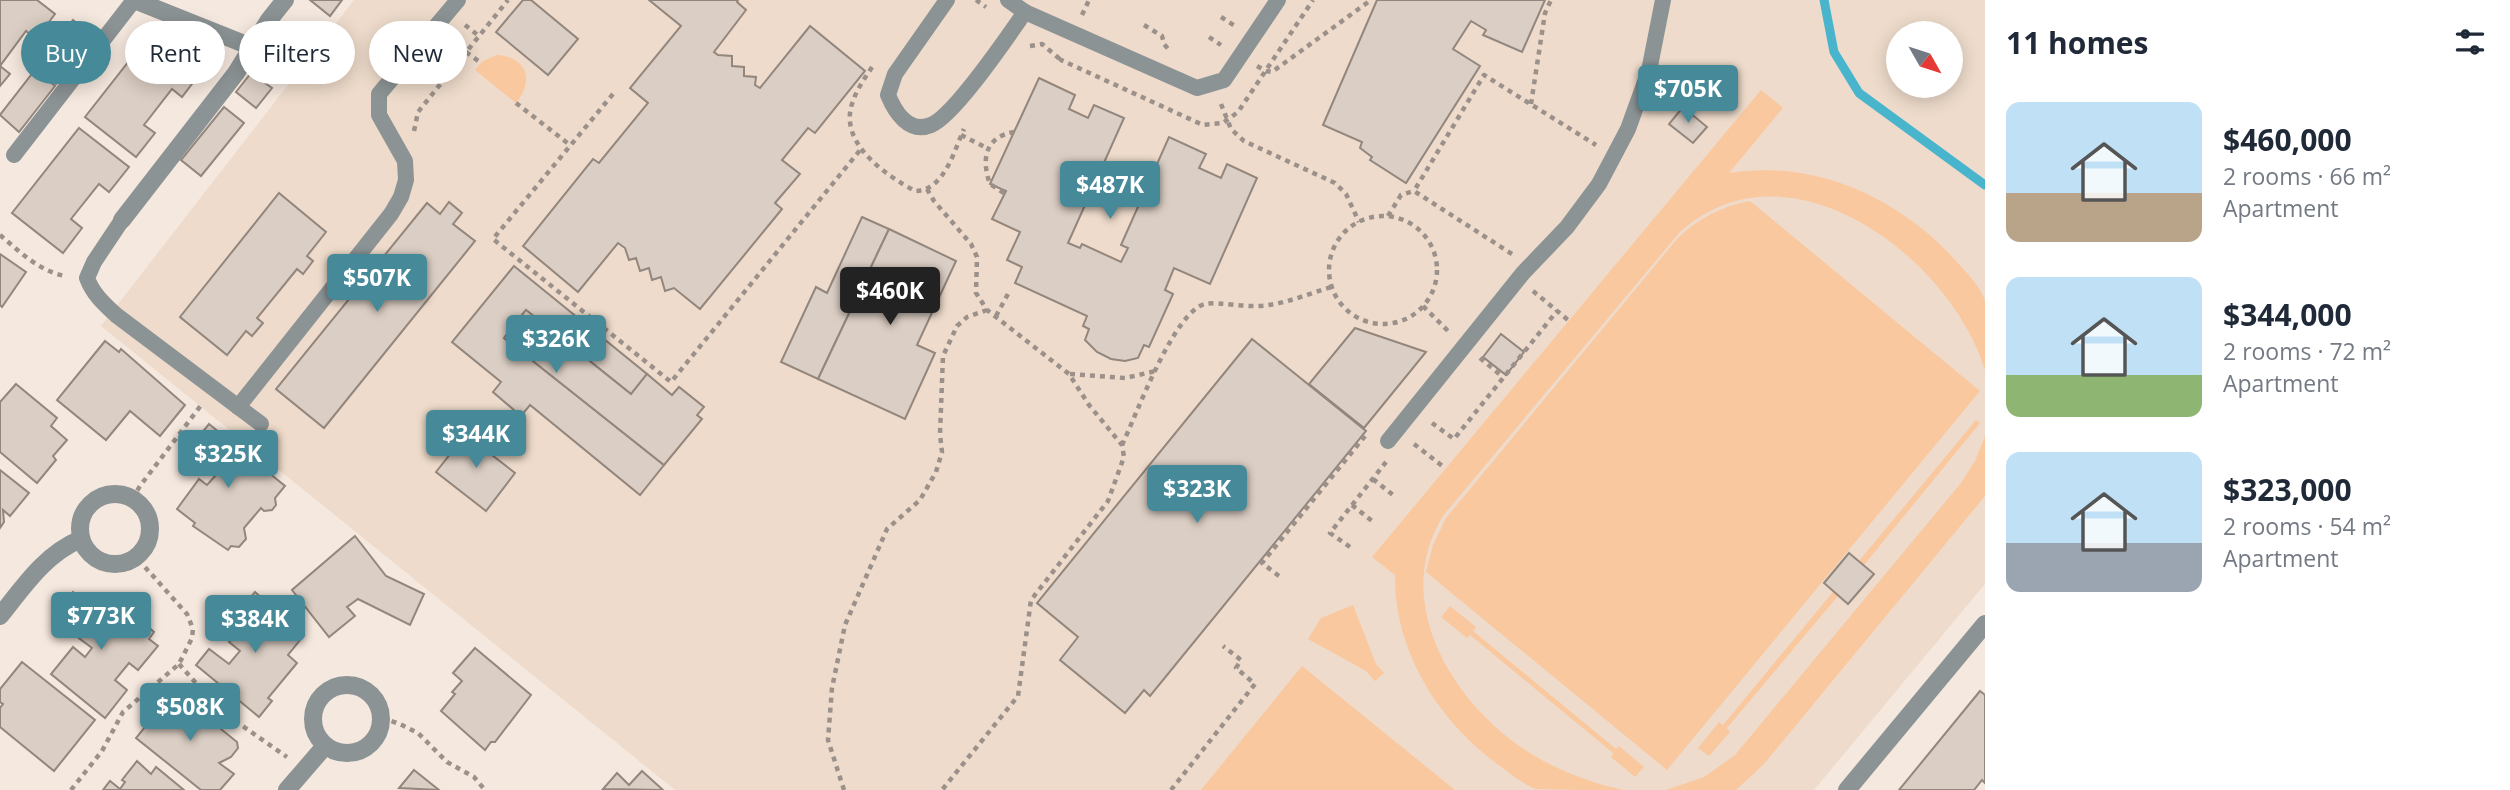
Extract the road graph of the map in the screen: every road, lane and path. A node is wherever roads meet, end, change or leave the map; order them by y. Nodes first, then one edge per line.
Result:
1 (134, 0) edge
2 (285, 0) edge
3 (457, 0) edge
4 (508, 0) edge
5 (947, 0) edge
6 (1008, 0) edge
7 (1278, 0) edge
8 (1371, 0) edge
9 (1551, 0) edge
10 (1662, 0) edge
11 (1025, 12) junction
12 (270, 21) edge
13 (239, 42) edge
14 (467, 51) edge
15 (467, 53) edge
16 (1240, 55) junction
17 (481, 64) dead end
18 (239, 69) edge
19 (440, 84) edge
20 (613, 94) dead end
21 (516, 103) dead end
22 (1531, 104) junction
23 (1014, 132) dead end
24 (961, 135) dead end
25 (1244, 141) dead end
26 (570, 145) junction
27 (1597, 145) dead end
28 (987, 148) junction
29 (861, 149) dead end
30 (401, 153) junction
31 (14, 155) dead end
32 (928, 189) dead end
33 (1414, 191) junction
34 (1004, 193) dead end
35 (1388, 216) junction
36 (122, 220) joint
37 (1359, 222) junction
38 (0, 235) edge
39 (1523, 273) junction
40 (87, 278) junction
41 (1331, 287) junction
42 (1009, 292) dead end
43 (987, 310) junction
44 (1557, 311) junction
45 (996, 316) junction
46 (1568, 320) dead end
47 (1156, 371) junction
48 (1069, 373) junction
49 (214, 389) junction
50 (238, 407) junction
51 (1430, 421) dead end
52 (261, 424) dead end
53 (1388, 442) dead end
54 (1122, 445) junction
55 (1373, 479) dead end
56 (1393, 495) dead end
57 (132, 499) junction
58 (1352, 505) dead end
59 (1372, 521) dead end
60 (81, 539) junction
61 (136, 557) junction
62 (0, 615) edge
63 (1985, 624) edge
64 (1223, 646) dead end
65 (179, 664) junction
66 (382, 718) junction
67 (326, 746) junction
68 (304, 769) junction
69 (71, 790) edge
70 (287, 790) edge
71 (485, 790) edge
72 (844, 790) edge
73 (942, 790) edge
74 (1171, 790) edge
75 (1847, 790) edge

1 - 13 street
1 - 31 lane
2 - 12 street
3 - 30 lane
4 - 14 path
5 - 11 lane
6 - 11 lane
7 - 16 lane
8 - 16 path
9 - 22 path
10 - 39 lane
11 - 16 lane
15 - 17 path
18 - 36 street
19 - 30 path
20 - 26 path
21 - 26 path
22 - 27 path
22 - 33 path
23 - 28 path
24 - 28 path
25 - 37 path
26 - 29 path
28 - 34 path
30 - 50 lane
32 - 43 path
33 - 35 path
33 - 39 path
35 - 37 path
35 - 41 path
36 - 40 lane
37 - 41 path
38 - 40 path
39 - 44 path
39 - 53 lane
40 - 49 lane
41 - 47 path
42 - 45 path
43 - 45 path
43 - 72 path
44 - 46 path
44 - 51 path
45 - 48 path
47 - 48 path
47 - 54 path
48 - 54 path
49 - 50 lane
49 - 57 path
50 - 52 lane
54 - 73 path
55 - 56 path
57 - 60 street
57 - 61 street
58 - 59 path
60 - 61 street
60 - 62 street
61 - 65 path
63 - 75 street
64 - 74 path
65 - 68 path
65 - 69 path
66 - 67 street
66 - 67 street
66 - 71 path
67 - 68 street
68 - 70 street

